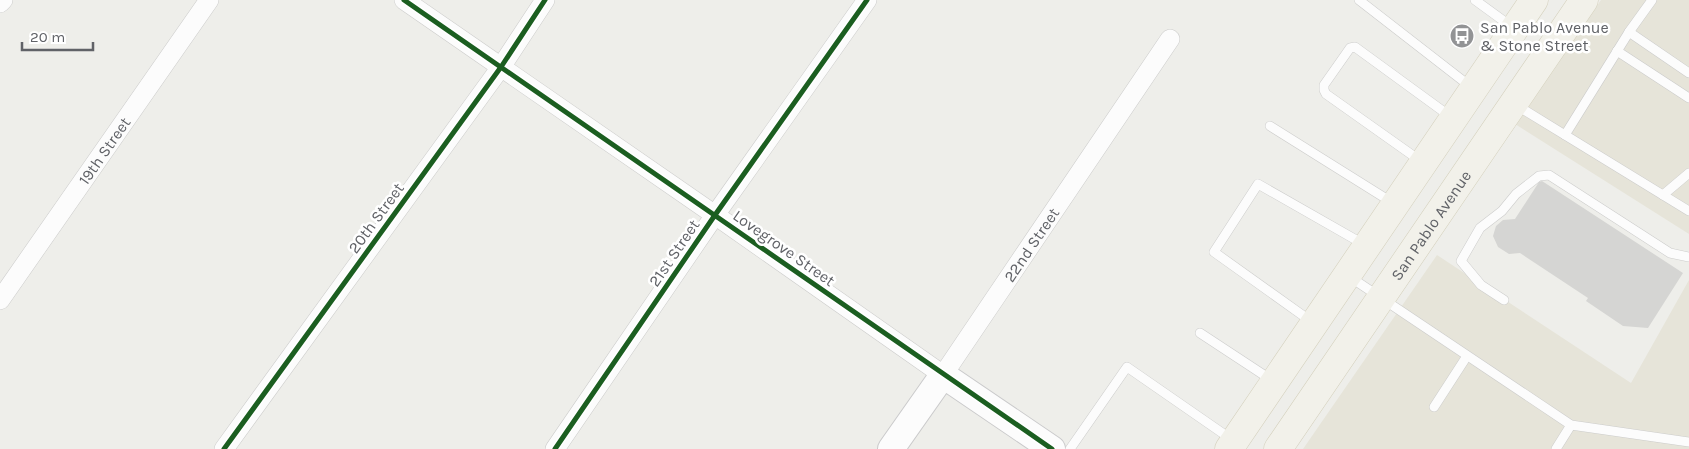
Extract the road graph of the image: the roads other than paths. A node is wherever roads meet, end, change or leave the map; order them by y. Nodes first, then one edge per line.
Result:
1 (3, 0) edge
2 (209, 0) edge
3 (404, 0) edge
4 (545, 0) edge
5 (867, 0) edge
6 (1359, 0) edge
7 (1475, 0) edge
8 (1534, 0) edge
9 (1552, 0) edge
10 (1584, 0) edge
11 (1652, 0) edge
12 (0, 3) edge
13 (1514, 28) junction
14 (1629, 32) junction
15 (1170, 39) dead end
16 (1617, 51) junction
17 (500, 67) junction
18 (1689, 73) edge
19 (1530, 78) junction
20 (1473, 89) junction
21 (1689, 98) edge
22 (1513, 103) junction
23 (1453, 119) junction
24 (1270, 126) dead end
25 (1565, 135) junction
26 (1424, 163) junction
27 (1689, 174) edge
28 (1663, 195) junction
29 (1395, 204) junction
30 (1689, 211) edge
31 (715, 215) junction
32 (1367, 246) junction
33 (1689, 257) edge
34 (1347, 275) junction
35 (1380, 298) junction
36 (0, 300) edge
37 (1504, 300) dead end
38 (1314, 324) junction
39 (1200, 332) dead end
40 (1467, 356) junction
41 (942, 375) junction
42 (1275, 382) junction
43 (1434, 407) dead end
44 (1571, 425) junction
45 (1689, 442) edge
46 (1232, 445) edge
47 (224, 449) edge
48 (556, 449) edge
49 (891, 449) edge
50 (1052, 449) edge
51 (1070, 449) edge
52 (1278, 449) edge
53 (1556, 449) edge

1 - 12 street
2 - 36 street, 19th Street
3 - 17 street, Lovegrove Street
4 - 17 street, 20th Street
5 - 31 street, 21st Street
6 - 20 lane
7 - 13 lane
8 - 13 main road
9 - 19 main road
10 - 19 main road, San Pablo Avenue
11 - 14 lane
13 - 20 main road
14 - 16 lane
14 - 18 lane
15 - 41 street, 22nd Street
16 - 21 lane
16 - 25 lane
17 - 31 street, Lovegrove Street
17 - 47 street, 20th Street
19 - 22 main road, San Pablo Avenue
20 - 23 main road
22 - 25 lane
22 - 35 main road, San Pablo Avenue
23 - 26 main road
23 - 26 lane
24 - 29 lane
25 - 28 lane
26 - 29 main road
27 - 28 lane
28 - 30 lane
29 - 32 main road
31 - 41 street, Lovegrove Street
31 - 48 street, 21st Street
32 - 34 main road
32 - 38 lane
33 - 37 lane
34 - 35 lane
34 - 38 main road
35 - 40 lane
35 - 52 main road, San Pablo Avenue
38 - 42 main road
39 - 42 lane
40 - 43 lane
40 - 44 lane
41 - 49 street, 22nd Street
41 - 50 street, Lovegrove Street
42 - 46 main road
44 - 45 lane
44 - 53 lane
46 - 51 lane

